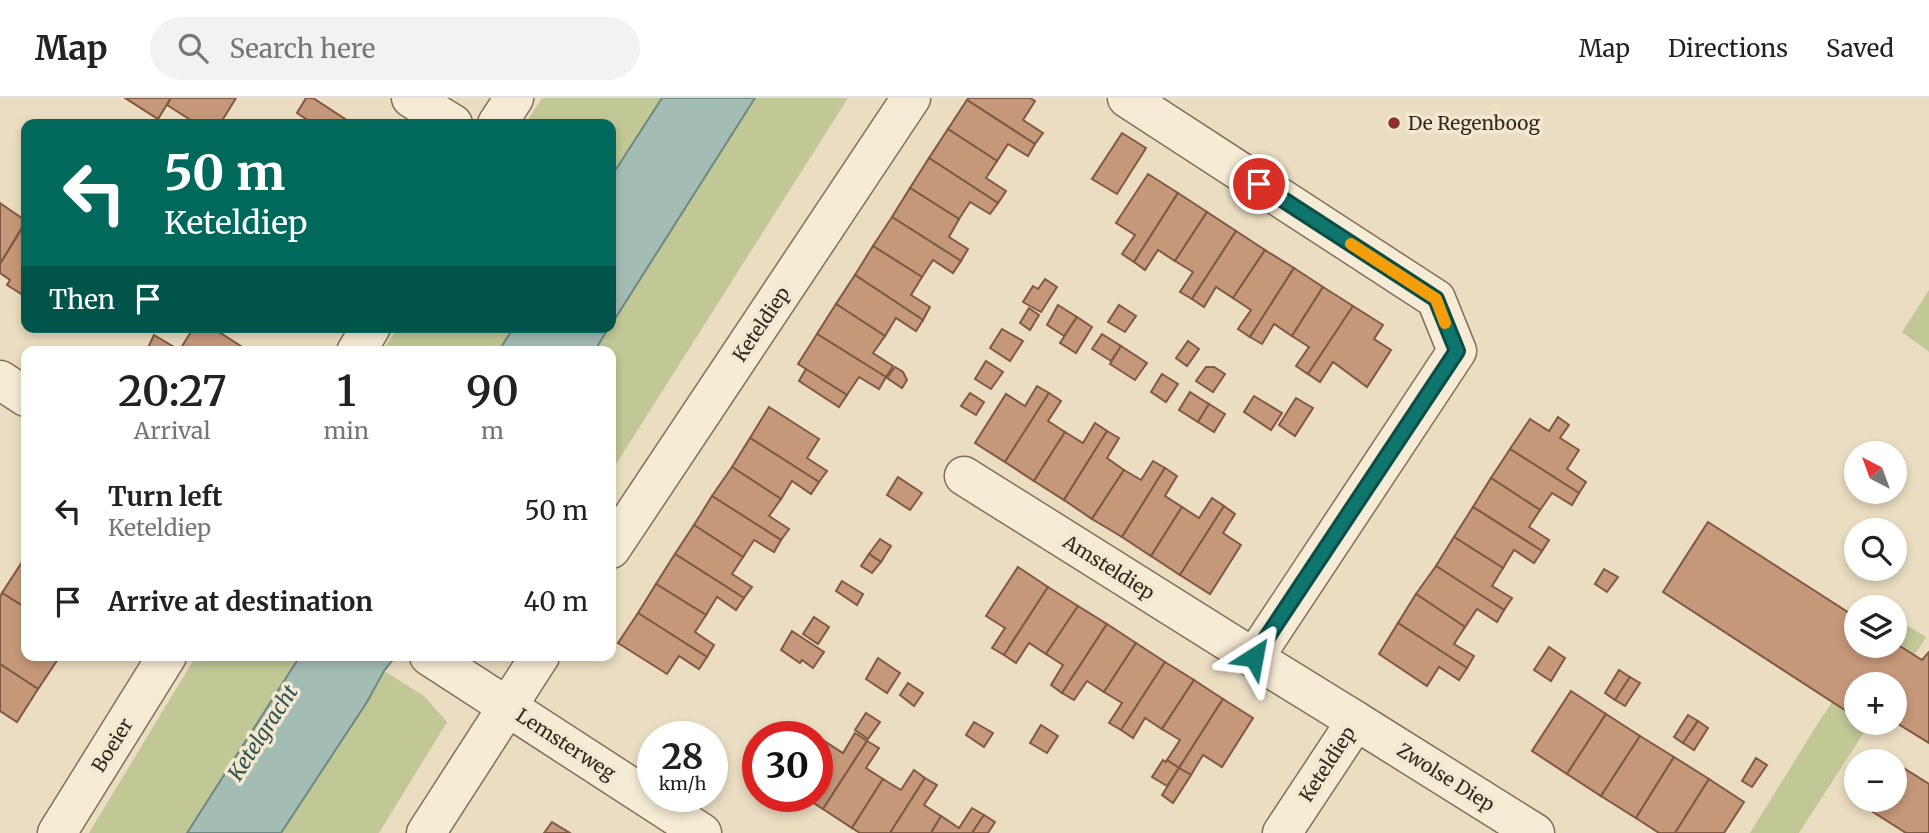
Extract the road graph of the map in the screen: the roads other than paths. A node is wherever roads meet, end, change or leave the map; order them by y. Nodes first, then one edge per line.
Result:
1 (411, 98) edge
2 (514, 98) edge
3 (911, 98) edge
4 (1127, 98) edge
5 (445, 119) edge
6 (500, 119) edge
7 (0, 380) edge
8 (21, 394) edge
9 (964, 476) dead end
10 (616, 541) edge
11 (1254, 657) junction
12 (164, 661) edge
13 (537, 661) edge
14 (441, 663) edge
15 (507, 706) junction
16 (1356, 721) junction
17 (57, 833) edge
18 (426, 833) edge
19 (702, 833) edge
20 (1282, 833) edge
21 (1535, 833) edge

1 - 5 street
2 - 6 street
3 - 10 street, Keteldiep
4 - 11 street
7 - 8 street
9 - 11 street, Amsteldiep
11 - 16 street, Keteldiep
12 - 17 street, Boeier
13 - 15 street
14 - 15 street, Lemsterweg
15 - 18 street
15 - 19 street, Lemsterweg
16 - 20 street, Keteldiep
16 - 21 street, Zwolse Diep

